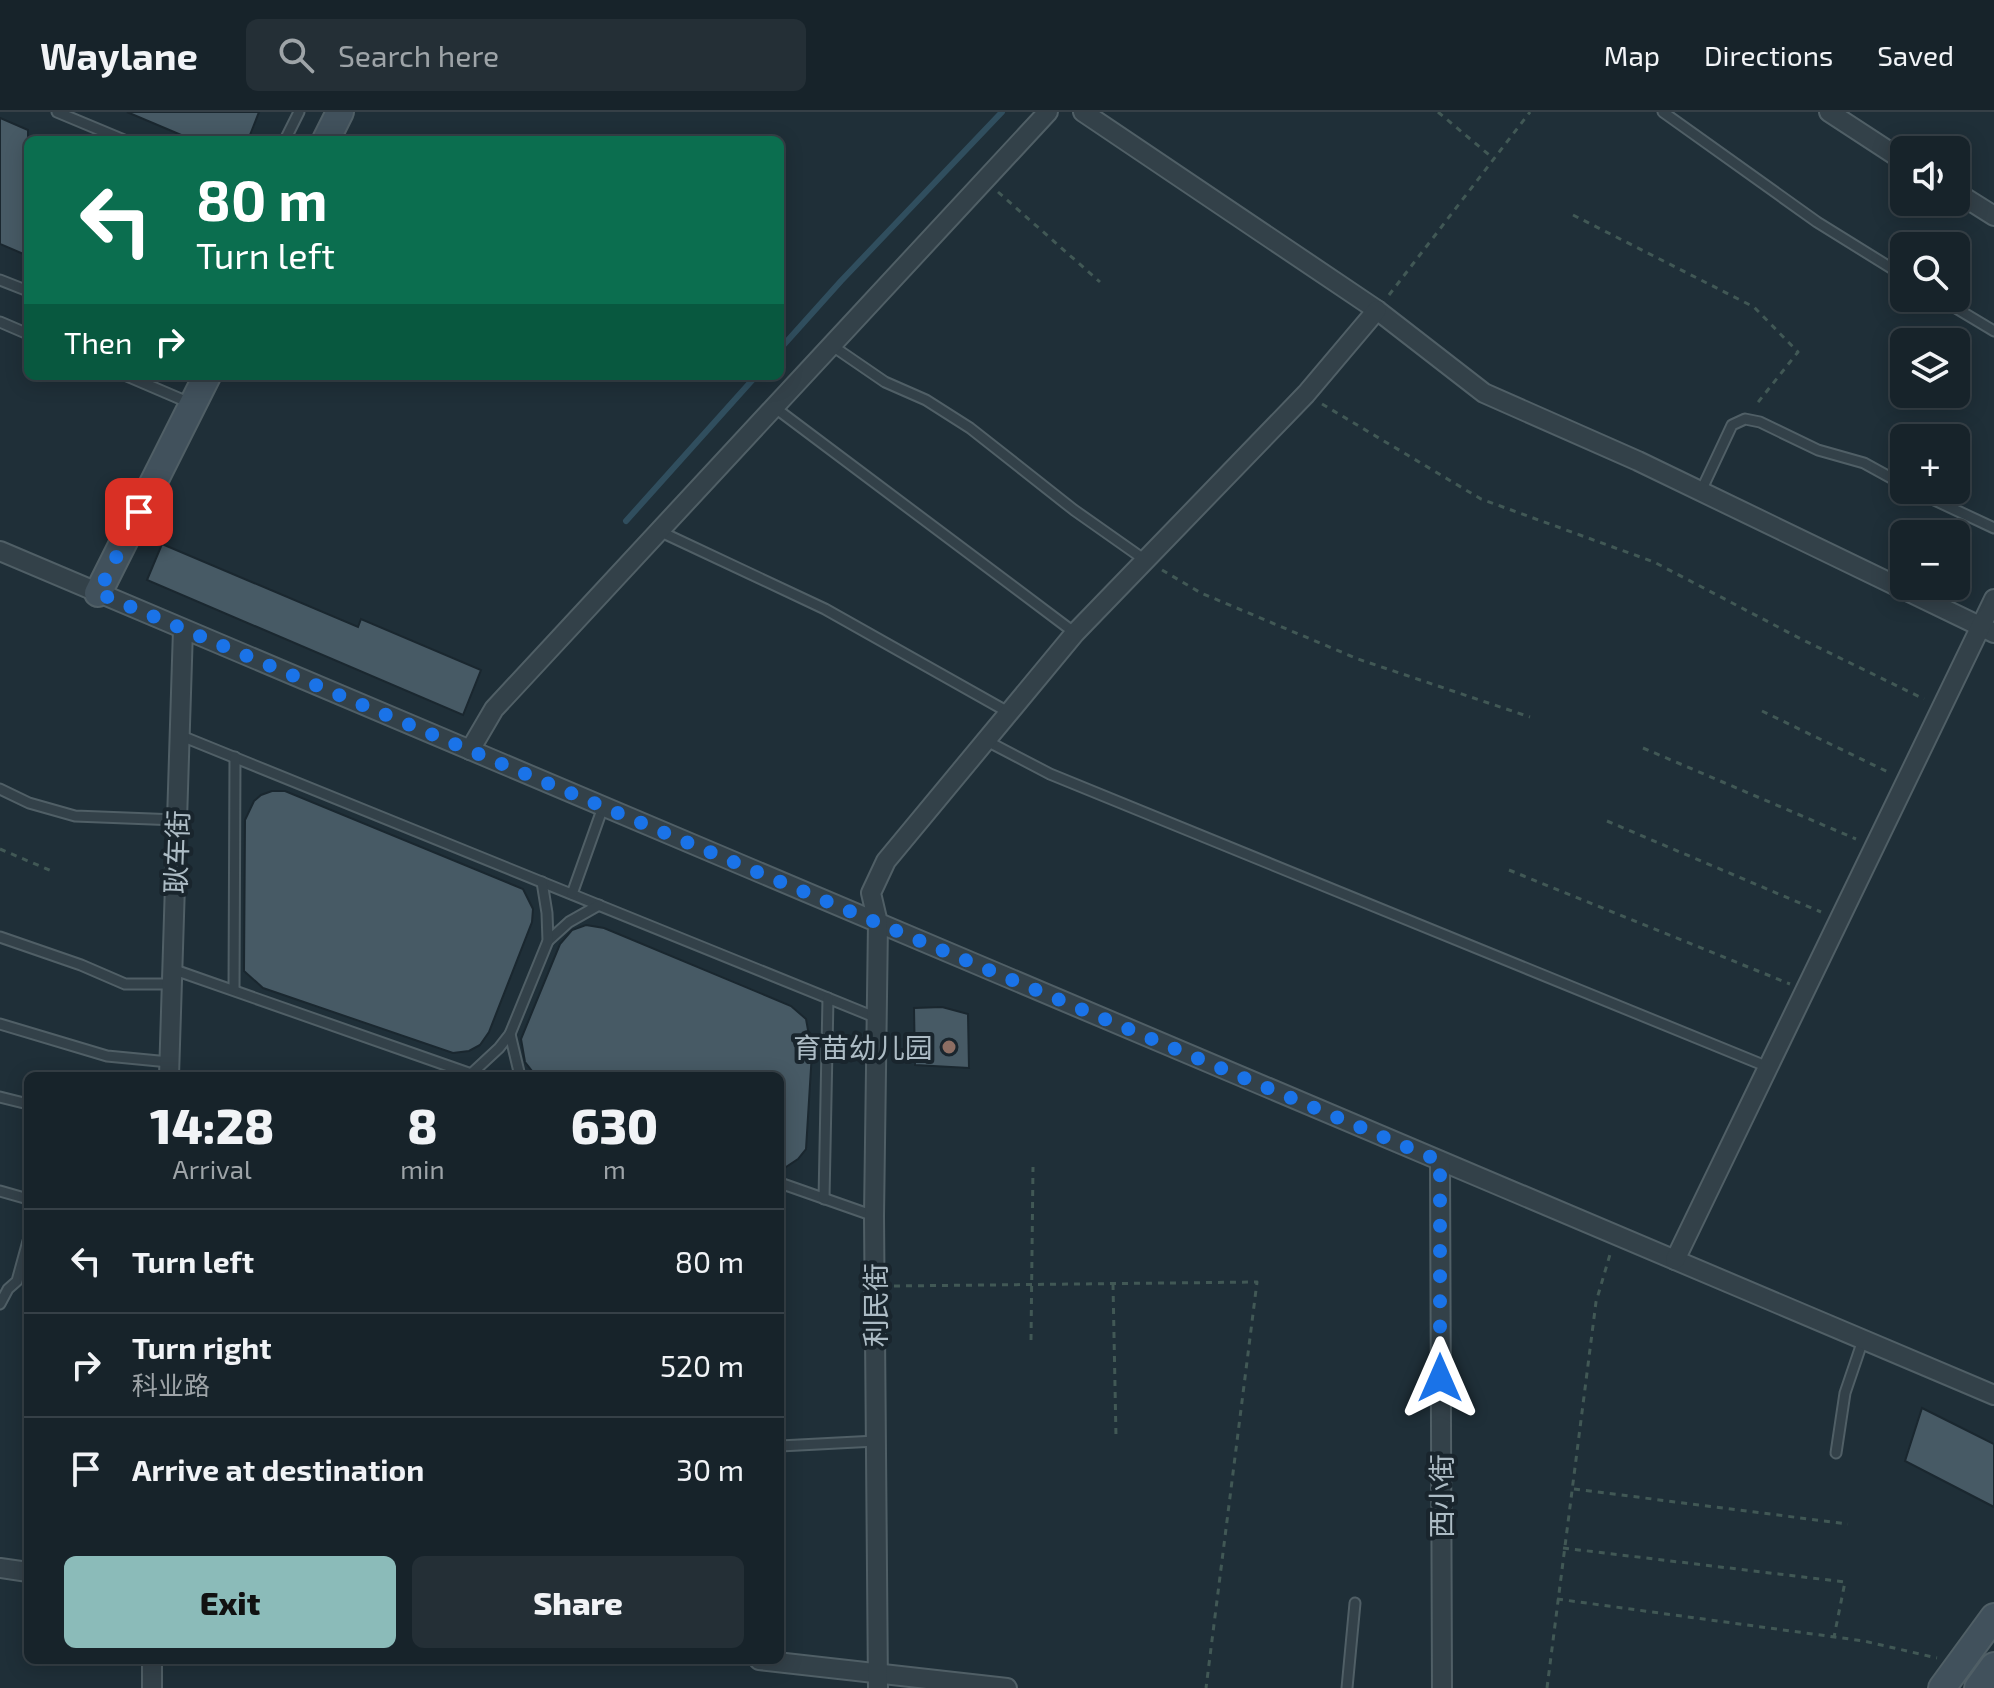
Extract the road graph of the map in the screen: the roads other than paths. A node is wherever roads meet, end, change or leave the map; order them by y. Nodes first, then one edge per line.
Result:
1 (57, 112) edge
2 (299, 112) edge
3 (340, 112) edge
4 (1048, 112) edge
5 (1083, 112) edge
6 (1663, 112) edge
7 (1829, 112) edge
8 (114, 136) edge
9 (287, 136) edge
10 (328, 136) edge
11 (1890, 152) edge
12 (1970, 201) edge
13 (1994, 216) edge
14 (1890, 267) edge
15 (0, 280) edge
16 (24, 289) edge
17 (1377, 310) junction
18 (1962, 312) edge
19 (0, 322) edge
20 (1994, 331) edge
21 (24, 332) edge
22 (831, 345) junction
23 (136, 380) edge
24 (205, 380) edge
25 (193, 404) junction
26 (774, 407) junction
27 (1890, 477) edge
28 (1701, 491) junction
29 (1943, 504) edge
30 (1994, 528) edge
31 (659, 531) junction
32 (0, 551) edge
33 (1145, 560) junction
34 (98, 593) junction
35 (1994, 599) edge
36 (183, 629) junction
37 (1987, 630) edge
38 (1075, 633) junction
39 (1008, 712) junction
40 (179, 735) junction
41 (985, 740) junction
42 (470, 750) junction
43 (235, 757) junction
44 (0, 789) edge
45 (603, 807) junction
46 (177, 820) junction
47 (542, 882) junction
48 (572, 894) junction
49 (599, 905) junction
50 (878, 923) junction
51 (0, 937) edge
52 (548, 941) junction
53 (172, 976) junction
54 (234, 990) junction
55 (828, 998) junction
56 (877, 1018) junction
57 (0, 1024) edge
58 (510, 1034) junction
59 (1768, 1067) junction
60 (169, 1069) edge
61 (466, 1072) edge
62 (477, 1072) edge
63 (519, 1072) edge
64 (0, 1097) edge
65 (24, 1103) edge
66 (1440, 1161) junction
67 (784, 1184) edge
68 (0, 1191) edge
69 (24, 1198) edge
70 (824, 1199) junction
71 (874, 1216) junction
72 (24, 1256) edge
73 (1675, 1260) junction
74 (0, 1282) edge
75 (11, 1286) junction
76 (0, 1304) edge
77 (1863, 1340) junction
78 (1994, 1395) edge
79 (876, 1441) junction
80 (784, 1446) edge
81 (1836, 1453) dead end
82 (0, 1568) edge
83 (24, 1571) edge
84 (1355, 1603) dead end
85 (1994, 1617) edge
86 (152, 1664) edge
87 (782, 1664) edge
88 (1994, 1666) edge
89 (878, 1681) edge
90 (152, 1688) edge
91 (1007, 1688) edge
92 (1347, 1688) edge
93 (1442, 1688) edge
94 (1942, 1688) edge
95 (1978, 1688) edge

1 - 8 lane
2 - 9 lane
3 - 10 street
4 - 22 street
5 - 17 street
6 - 14 lane
7 - 11 street
12 - 13 street
15 - 16 lane
17 - 28 street
17 - 33 street, 利民街
18 - 20 lane
19 - 21 lane
22 - 26 street
22 - 33 lane
23 - 25 lane
24 - 25 street
25 - 34 street
26 - 31 street
26 - 38 lane
27 - 28 lane
28 - 37 street
29 - 30 lane
31 - 39 lane
31 - 42 street
32 - 34 street
33 - 38 street, 利民街
34 - 36 street
35 - 37 street
36 - 40 street, 耿车街
36 - 42 street
37 - 59 street
38 - 39 street, 利民街
39 - 41 street, 利民街
40 - 43 lane
40 - 46 street, 耿车街
41 - 50 street, 利民街
41 - 59 lane
42 - 45 street
43 - 47 lane
43 - 54 lane
44 - 46 lane
45 - 48 lane
45 - 50 street
46 - 53 street, 耿车街
47 - 48 lane
47 - 52 lane
48 - 49 lane
49 - 52 lane
49 - 55 lane
50 - 56 street, 利民街
50 - 66 street
51 - 53 lane
52 - 58 lane
53 - 54 lane
53 - 60 street, 耿车街
54 - 61 lane
55 - 56 lane
55 - 70 lane
56 - 71 street, 利民街
57 - 60 lane
58 - 62 lane
58 - 63 lane
59 - 73 street
64 - 65 lane
66 - 73 street
66 - 93 street, 西小街
67 - 70 lane
68 - 69 lane
70 - 71 lane
71 - 79 street, 利民街
72 - 75 lane
73 - 77 street
74 - 75 lane
75 - 76 lane
77 - 78 street
77 - 81 lane
79 - 80 lane
79 - 89 street, 利民街
82 - 83 street
84 - 92 lane
85 - 94 street
86 - 90 street
87 - 89 street
88 - 95 street
89 - 91 street

